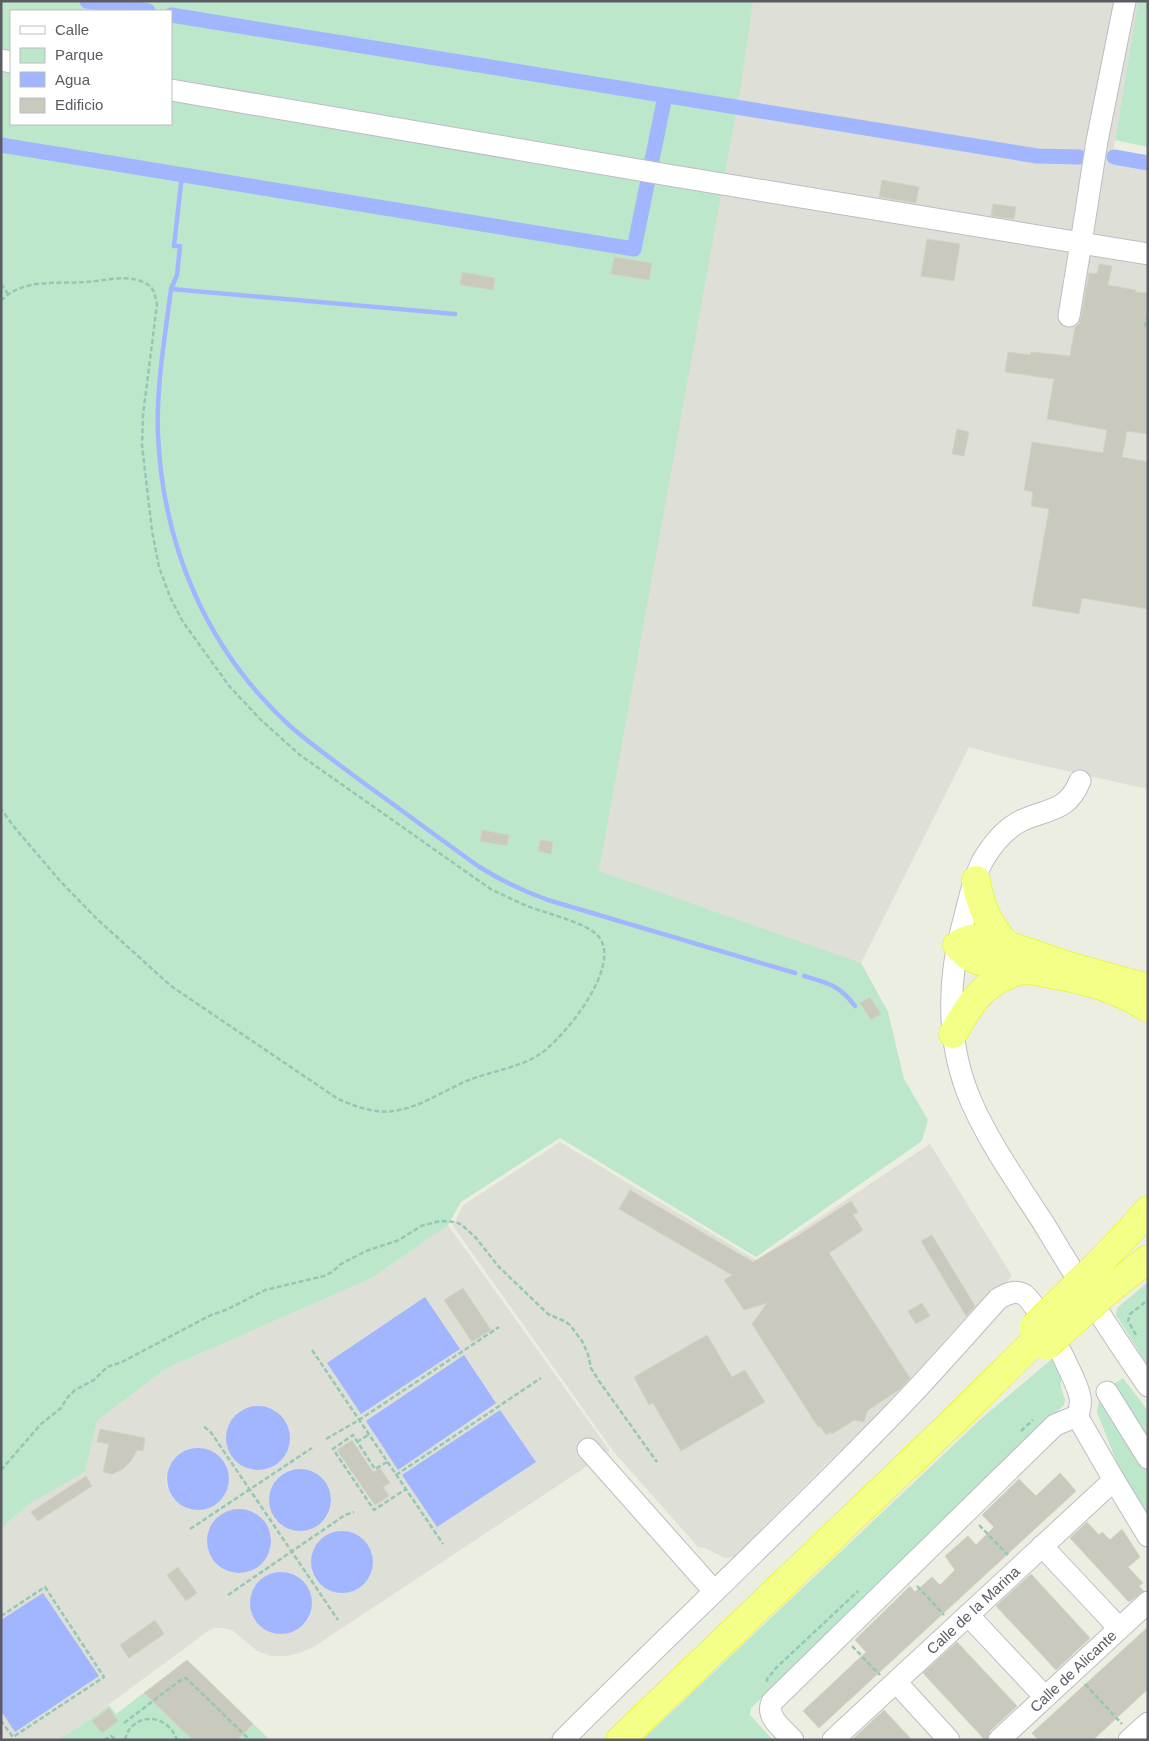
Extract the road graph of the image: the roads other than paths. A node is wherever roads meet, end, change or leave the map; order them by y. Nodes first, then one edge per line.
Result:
1 (1125, 1) edge
2 (172, 90) edge
3 (1081, 243) junction
4 (1148, 254) edge
5 (1068, 316) dead end
6 (1080, 781) dead end
7 (976, 880) junction
8 (957, 945) junction
9 (1007, 945) junction
10 (1022, 970) junction
11 (1148, 988) edge
12 (1148, 1008) edge
13 (953, 1034) junction
14 (1148, 1210) edge
15 (1148, 1235) edge
16 (1148, 1259) edge
17 (1104, 1277) junction
18 (1039, 1337) junction
19 (1148, 1386) edge
20 (1107, 1392) dead end
21 (1077, 1416) junction
22 (588, 1449) dead end
23 (1148, 1458) edge
24 (1114, 1480) junction
25 (865, 1506) junction
26 (1148, 1536) edge
27 (1042, 1546) junction
28 (714, 1591) junction
29 (1148, 1602) edge
30 (962, 1621) junction
31 (1119, 1628) junction
32 (893, 1684) junction
33 (1045, 1697) junction
34 (773, 1710) junction
35 (563, 1740) edge
36 (620, 1740) edge
37 (793, 1740) edge
38 (807, 1740) edge
39 (833, 1740) edge
40 (949, 1740) edge
41 (999, 1740) edge

1 - 3 street
2 - 3 street
3 - 4 street
3 - 5 street
6 - 7 street
7 - 8 street
7 - 9 highway
8 - 9 highway
8 - 10 highway
8 - 13 street
9 - 11 highway
10 - 12 highway
10 - 13 highway
13 - 19 street
14 - 17 highway
15 - 17 highway
16 - 17 highway
17 - 18 highway
18 - 25 highway
18 - 25 highway
20 - 23 street
21 - 24 street
21 - 28 street
21 - 34 street
22 - 28 street
24 - 26 street
24 - 27 street, Calle de la Marina
25 - 36 highway
27 - 30 street, Calle de la Marina
27 - 31 street
28 - 35 street
29 - 31 street, Calle de Alicante
30 - 32 street, Calle de la Marina
30 - 33 street
31 - 33 street, Calle de Alicante
32 - 39 street, Calle de la Marina
32 - 40 street
33 - 41 street, Calle de Alicante
34 - 37 street
34 - 38 street

